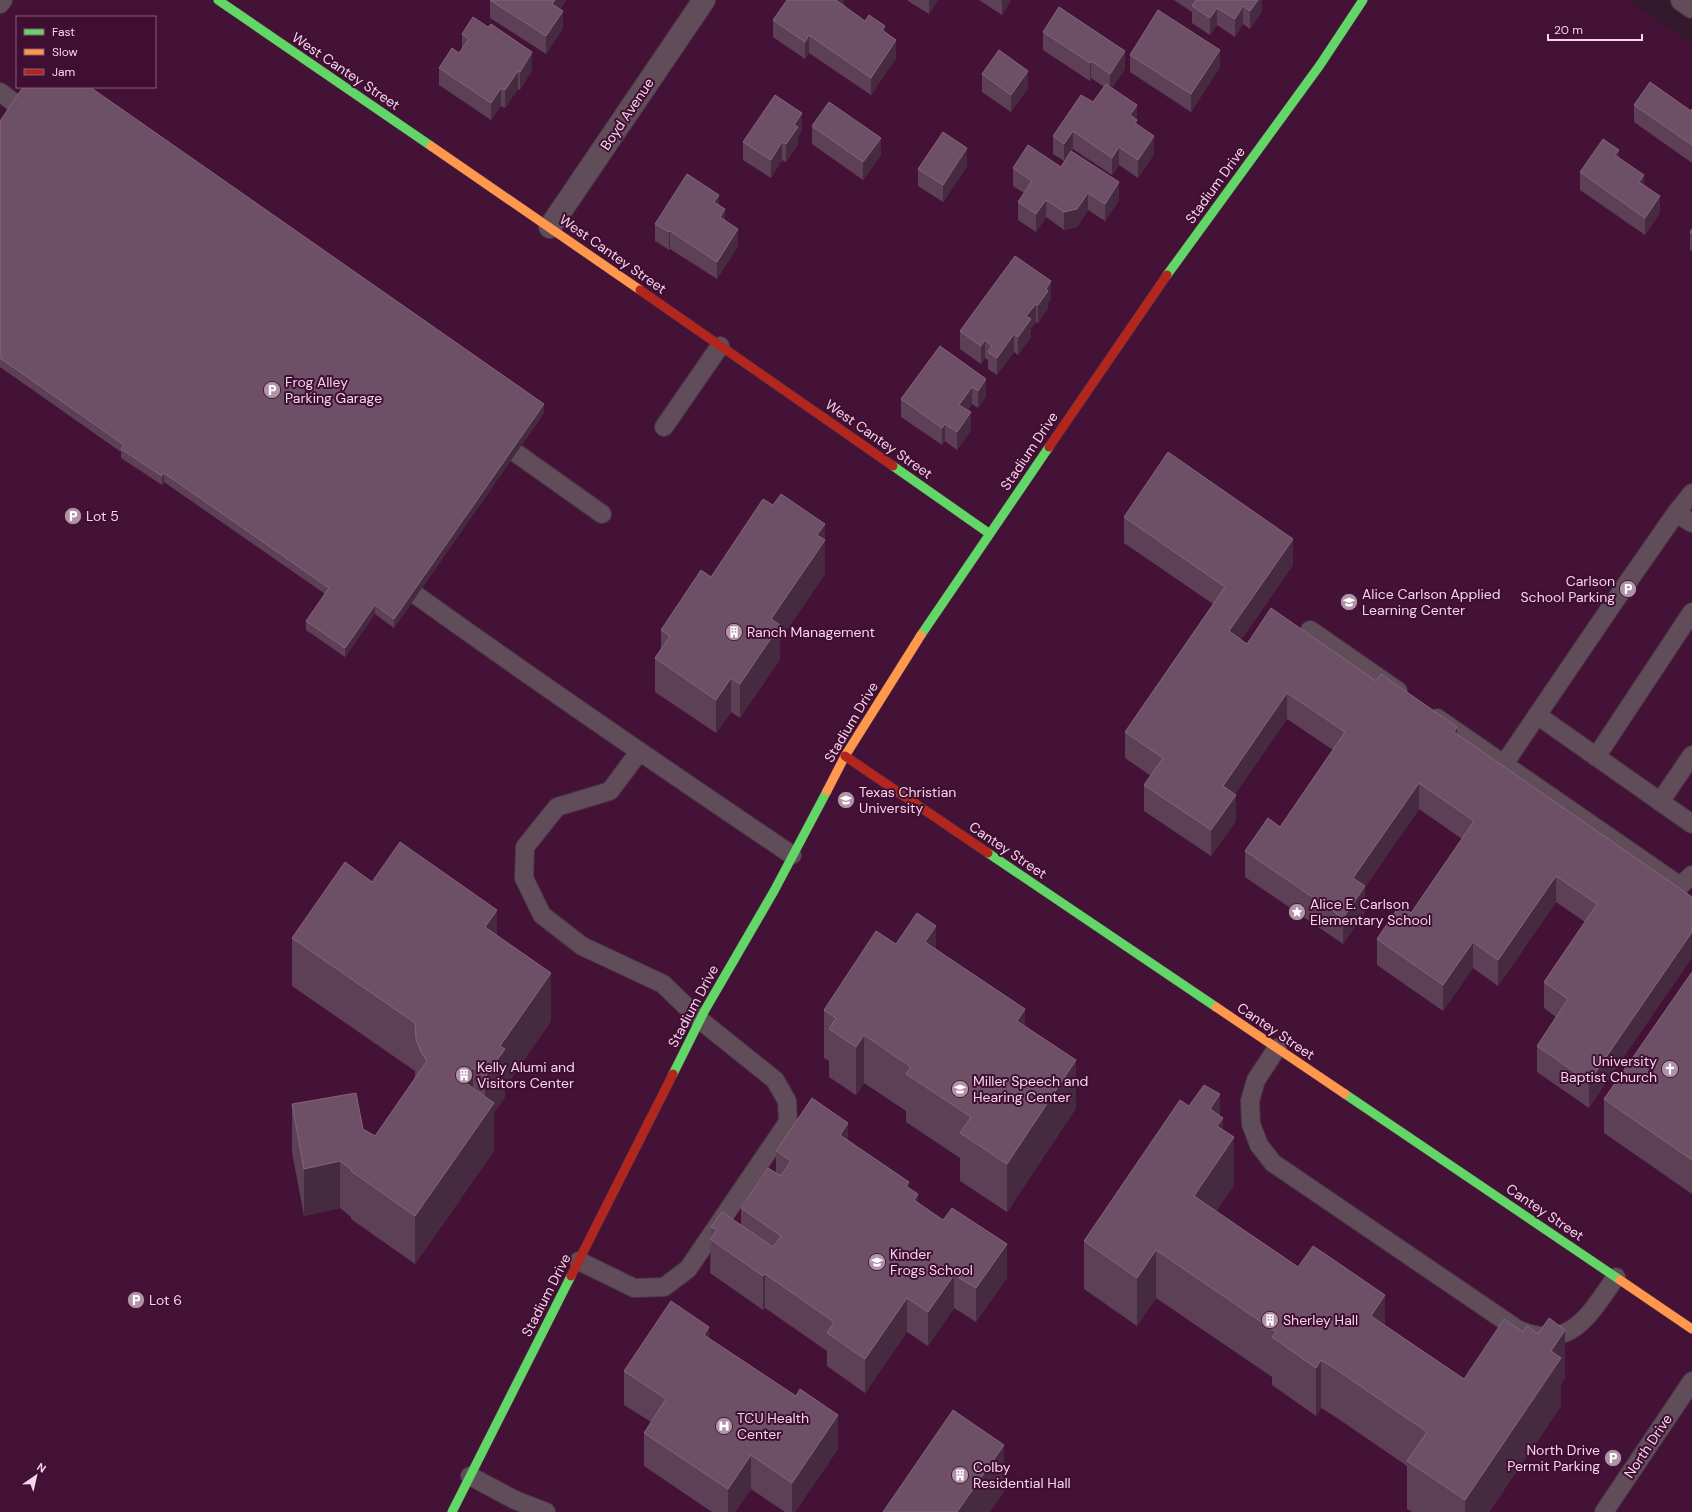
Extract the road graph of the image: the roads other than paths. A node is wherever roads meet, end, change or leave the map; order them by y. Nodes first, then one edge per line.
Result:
1 (3, 0) edge
2 (218, 0) edge
3 (704, 0) edge
4 (1363, 0) edge
5 (1682, 0) edge
6 (0, 4) edge
7 (1692, 7) edge
8 (0, 92) edge
9 (17, 105) edge
10 (550, 227) junction
11 (720, 346) junction
12 (664, 427) dead end
13 (516, 453) edge
14 (1692, 494) edge
15 (1676, 513) junction
16 (602, 514) dead end
17 (1692, 523) edge
18 (990, 534) junction
19 (416, 595) edge
20 (1692, 612) edge
21 (1310, 630) dead end
22 (1537, 716) junction
23 (639, 752) junction
24 (1692, 755) edge
25 (845, 756) junction
26 (1596, 757) junction
27 (1504, 764) junction
28 (1660, 802) junction
29 (1692, 824) edge
30 (792, 856) junction
31 (1692, 875) edge
32 (700, 1020) junction
33 (1276, 1048) junction
34 (579, 1261) junction
35 (1616, 1277) junction
36 (1692, 1329) edge
37 (1692, 1381) edge
38 (470, 1476) junction
39 (452, 1512) edge
40 (546, 1512) edge
41 (1604, 1512) edge

1 - 6 lane
2 - 10 street, West Cantey Street
3 - 10 street, Boyd Avenue
4 - 18 street, Stadium Drive
5 - 7 street
8 - 9 lane
10 - 11 street, West Cantey Street
11 - 12 lane
11 - 18 street, West Cantey Street
13 - 16 lane
14 - 15 lane
15 - 17 lane
15 - 22 lane
18 - 25 street, Stadium Drive
19 - 23 lane
20 - 26 lane
21 - 27 lane
22 - 26 lane
22 - 27 lane
23 - 30 lane
23 - 32 lane
24 - 28 lane
25 - 30 street, Stadium Drive
25 - 33 street, Cantey Street
26 - 28 lane
27 - 31 lane
28 - 29 lane
30 - 32 street, Stadium Drive
32 - 34 street, Stadium Drive
32 - 34 lane
33 - 35 street, Cantey Street
33 - 35 lane
34 - 38 street, Stadium Drive
35 - 36 street, Cantey Street
37 - 41 lane, North Drive
38 - 39 street, Stadium Drive
38 - 40 lane

